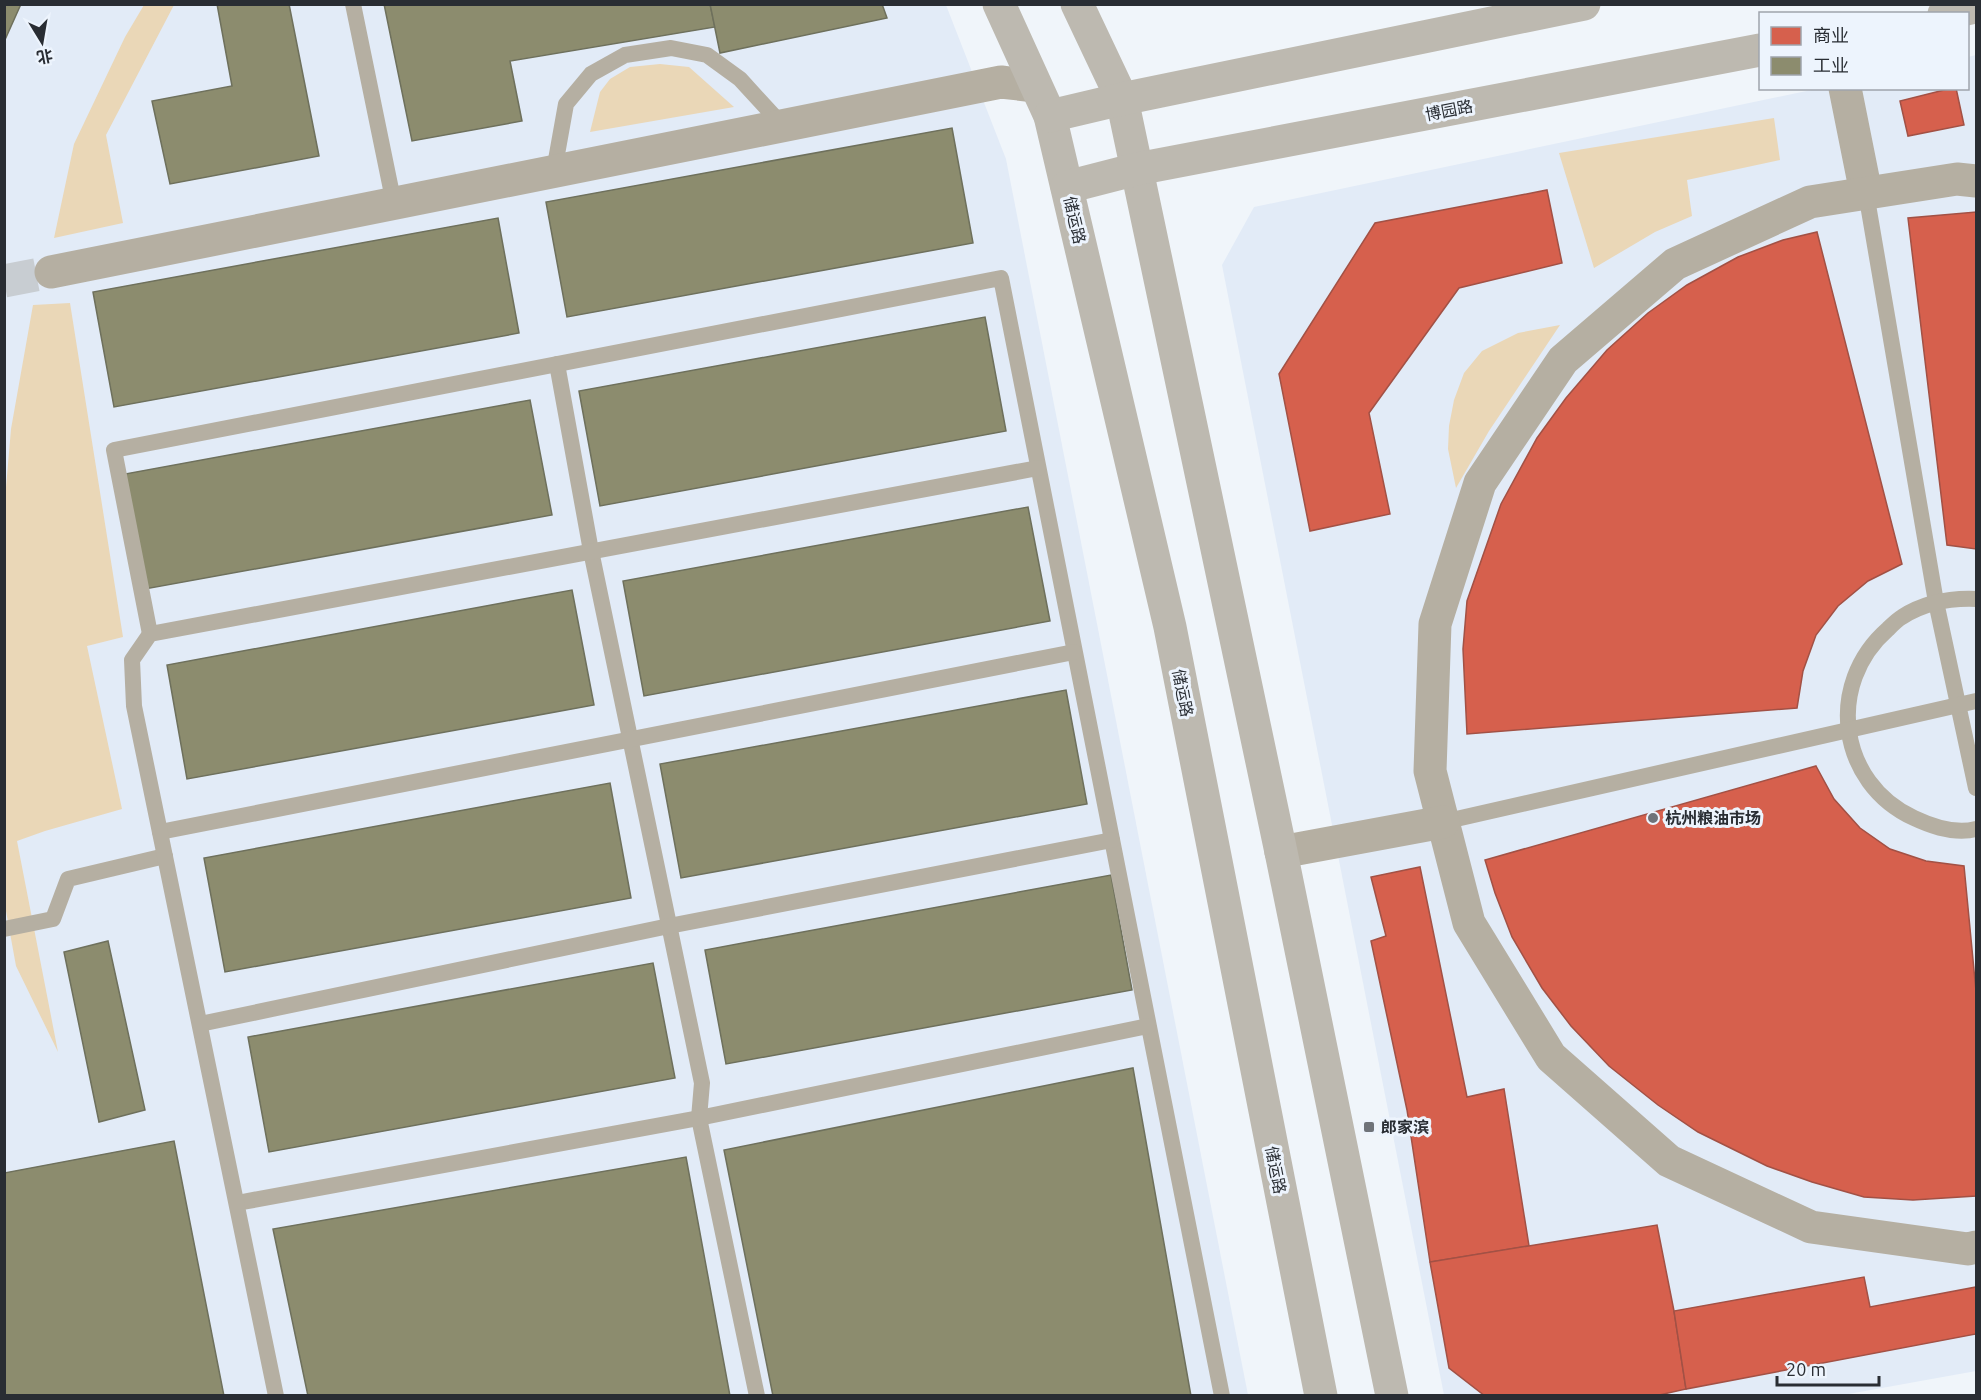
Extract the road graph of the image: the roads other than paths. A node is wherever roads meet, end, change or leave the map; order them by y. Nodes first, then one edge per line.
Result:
1 (353, 4) edge
2 (999, 4) edge
3 (1077, 4) edge
4 (1584, 4) edge
5 (1977, 7) edge
6 (1953, 12) edge
7 (1759, 50) edge
8 (1035, 86) junction
9 (1845, 90) edge
10 (1122, 99) junction
11 (1050, 117) junction
12 (783, 126) junction
13 (1137, 169) junction
14 (554, 171) junction
15 (1977, 181) edge
16 (1067, 187) junction
17 (1866, 193) junction
18 (394, 204) junction
19 (51, 272) tunnel mouth
20 (557, 364) junction
21 (1038, 468) junction
22 (591, 551) junction
23 (1977, 600) edge
24 (1936, 602) junction
25 (150, 634) junction
26 (1074, 652) junction
27 (1968, 703) edge
28 (1849, 729) junction
29 (631, 741) junction
30 (1977, 788) edge
31 (1443, 822) junction
32 (1977, 829) edge
33 (160, 832) junction
34 (1112, 840) junction
35 (1281, 852) junction
36 (165, 856) junction
37 (669, 926) junction
38 (4, 929) edge
39 (200, 1024) junction
40 (1148, 1026) junction
41 (699, 1118) junction
42 (237, 1203) junction
43 (1977, 1248) edge
44 (276, 1395) edge
45 (757, 1395) edge
46 (1222, 1395) edge
47 (1320, 1395) edge
48 (1392, 1395) edge

1 - 18 lane
2 - 8 main road, 储运路
3 - 10 main road
4 - 10 main road
5 - 6 main road
7 - 13 main road, 博园路
8 - 11 main road, 储运路
8 - 12 street
9 - 17 street
10 - 11 main road
10 - 13 main road
11 - 16 main road, 储运路
12 - 14 street
12 - 14 lane
13 - 16 main road, 博园路
13 - 35 main road
14 - 18 street
15 - 17 street
16 - 47 main road, 储运路
17 - 24 lane
17 - 31 street
18 - 19 street
20 - 21 lane
20 - 22 lane
20 - 25 lane
21 - 22 lane
21 - 26 lane
22 - 25 lane
22 - 29 lane
23 - 24 lane
24 - 27 lane
24 - 28 lane
25 - 33 lane
26 - 29 lane
26 - 34 lane
27 - 28 lane
27 - 30 lane
28 - 31 lane
28 - 32 lane
29 - 33 lane
29 - 37 lane
31 - 35 street
31 - 43 street
33 - 36 lane
34 - 37 lane
34 - 40 lane
35 - 48 main road
36 - 38 lane
36 - 39 lane
37 - 39 lane
37 - 41 lane
39 - 42 lane
40 - 41 lane
40 - 46 lane
41 - 42 lane
41 - 45 lane
42 - 44 lane

